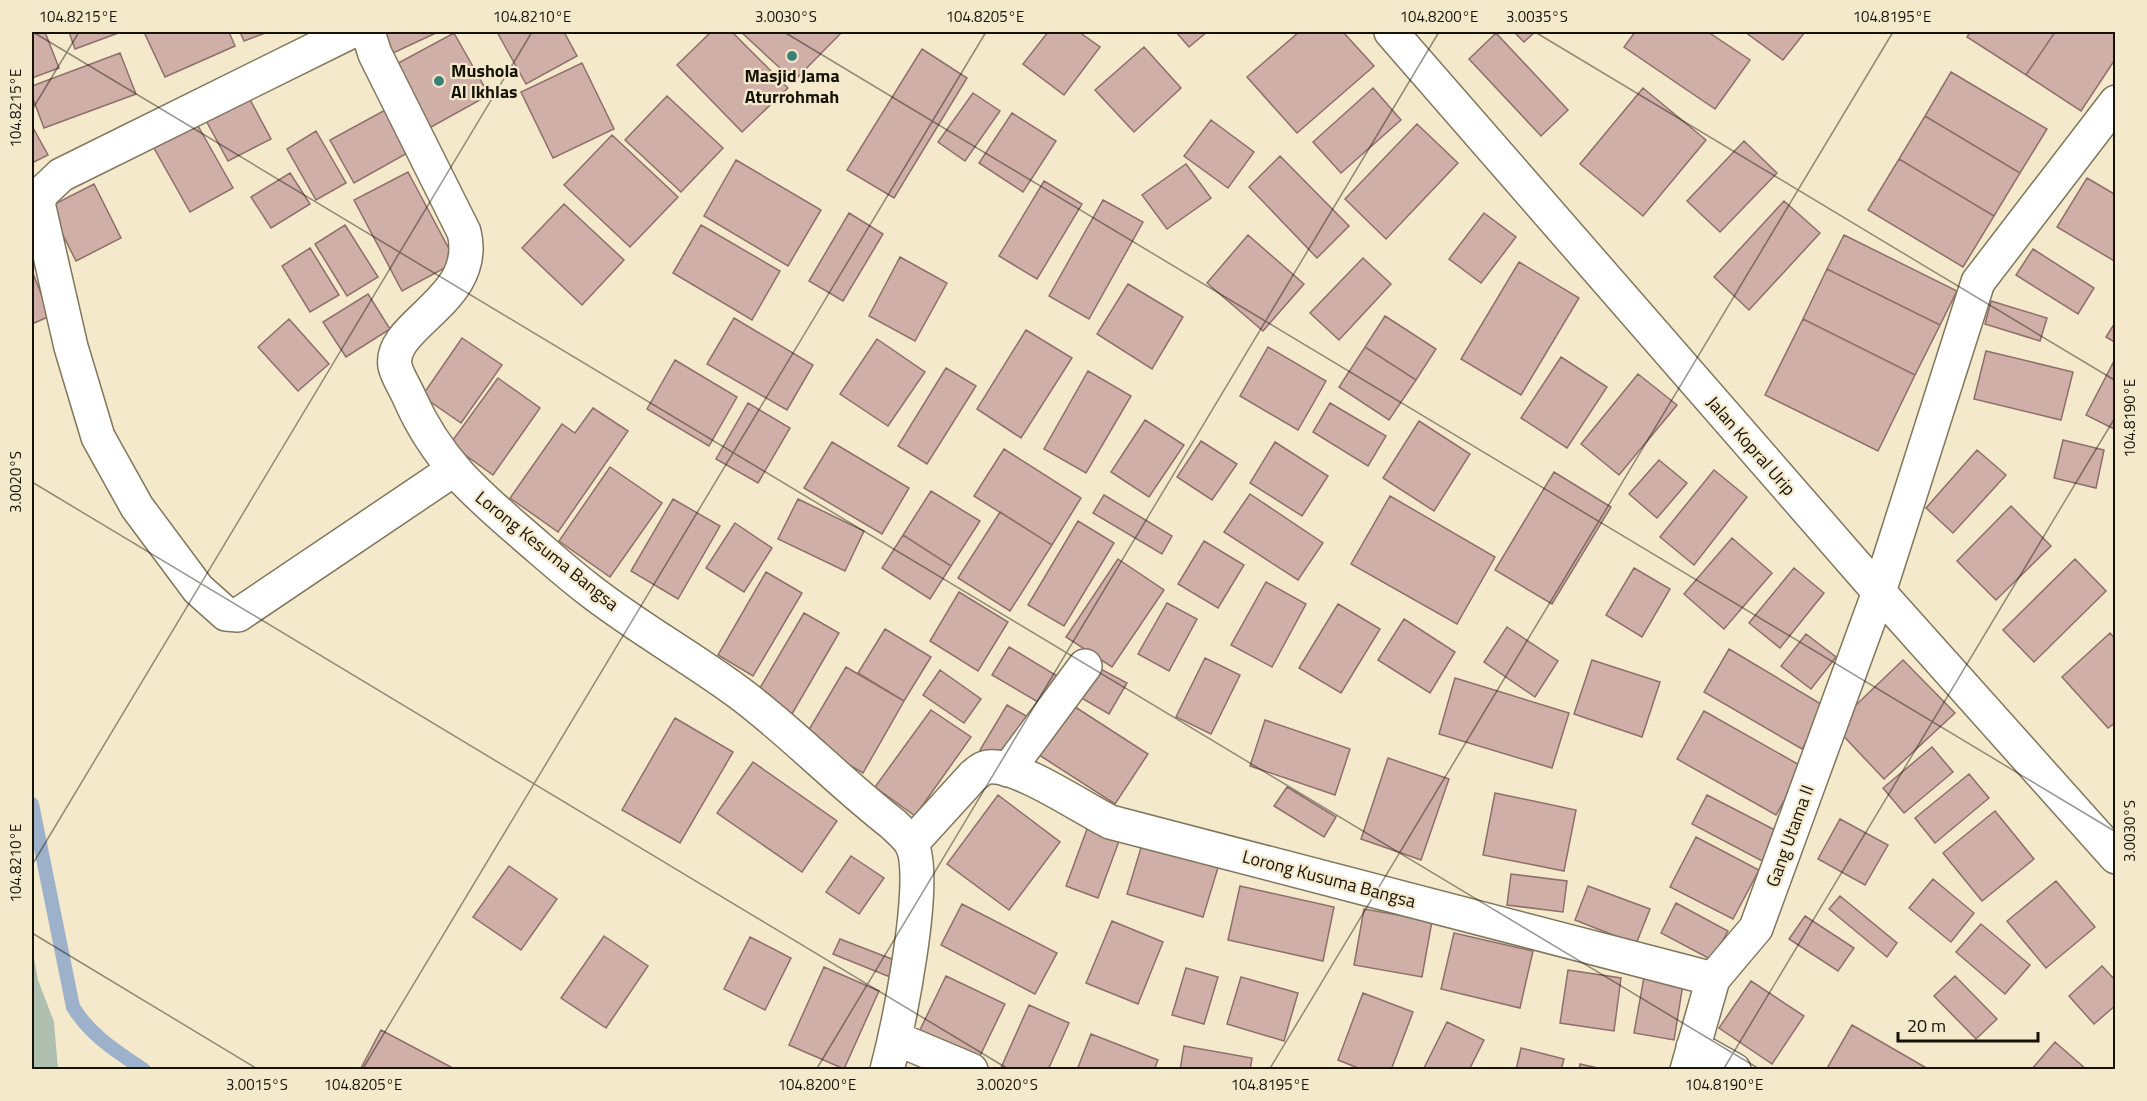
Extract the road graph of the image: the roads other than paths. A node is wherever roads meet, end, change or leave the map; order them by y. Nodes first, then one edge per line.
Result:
1 (350, 32) edge
2 (368, 32) edge
3 (1391, 32) edge
4 (2115, 102) edge
5 (453, 470) junction
6 (1879, 592) junction
7 (1085, 666) dead end
8 (1008, 770) junction
9 (912, 843) junction
10 (2115, 857) edge
11 (1713, 979) junction
12 (895, 1038) junction
13 (1690, 1058) edge
14 (887, 1070) edge
15 (971, 1070) edge
16 (1734, 1070) edge

1 - 5 street
2 - 5 street, Lorong Kesuma Bangsa
3 - 6 street, Jalan Kopral Urip
4 - 6 street, Gang Utama II
5 - 9 street, Lorong Kesuma Bangsa
6 - 10 street, Jalan Kopral Urip
6 - 11 street, Gang Utama II
7 - 8 street
8 - 9 street, Lorong Kusuma Bangsa
8 - 11 street, Lorong Kusuma Bangsa
9 - 12 street
11 - 13 street, Gang Utama II
12 - 14 street
12 - 15 street
13 - 16 street

